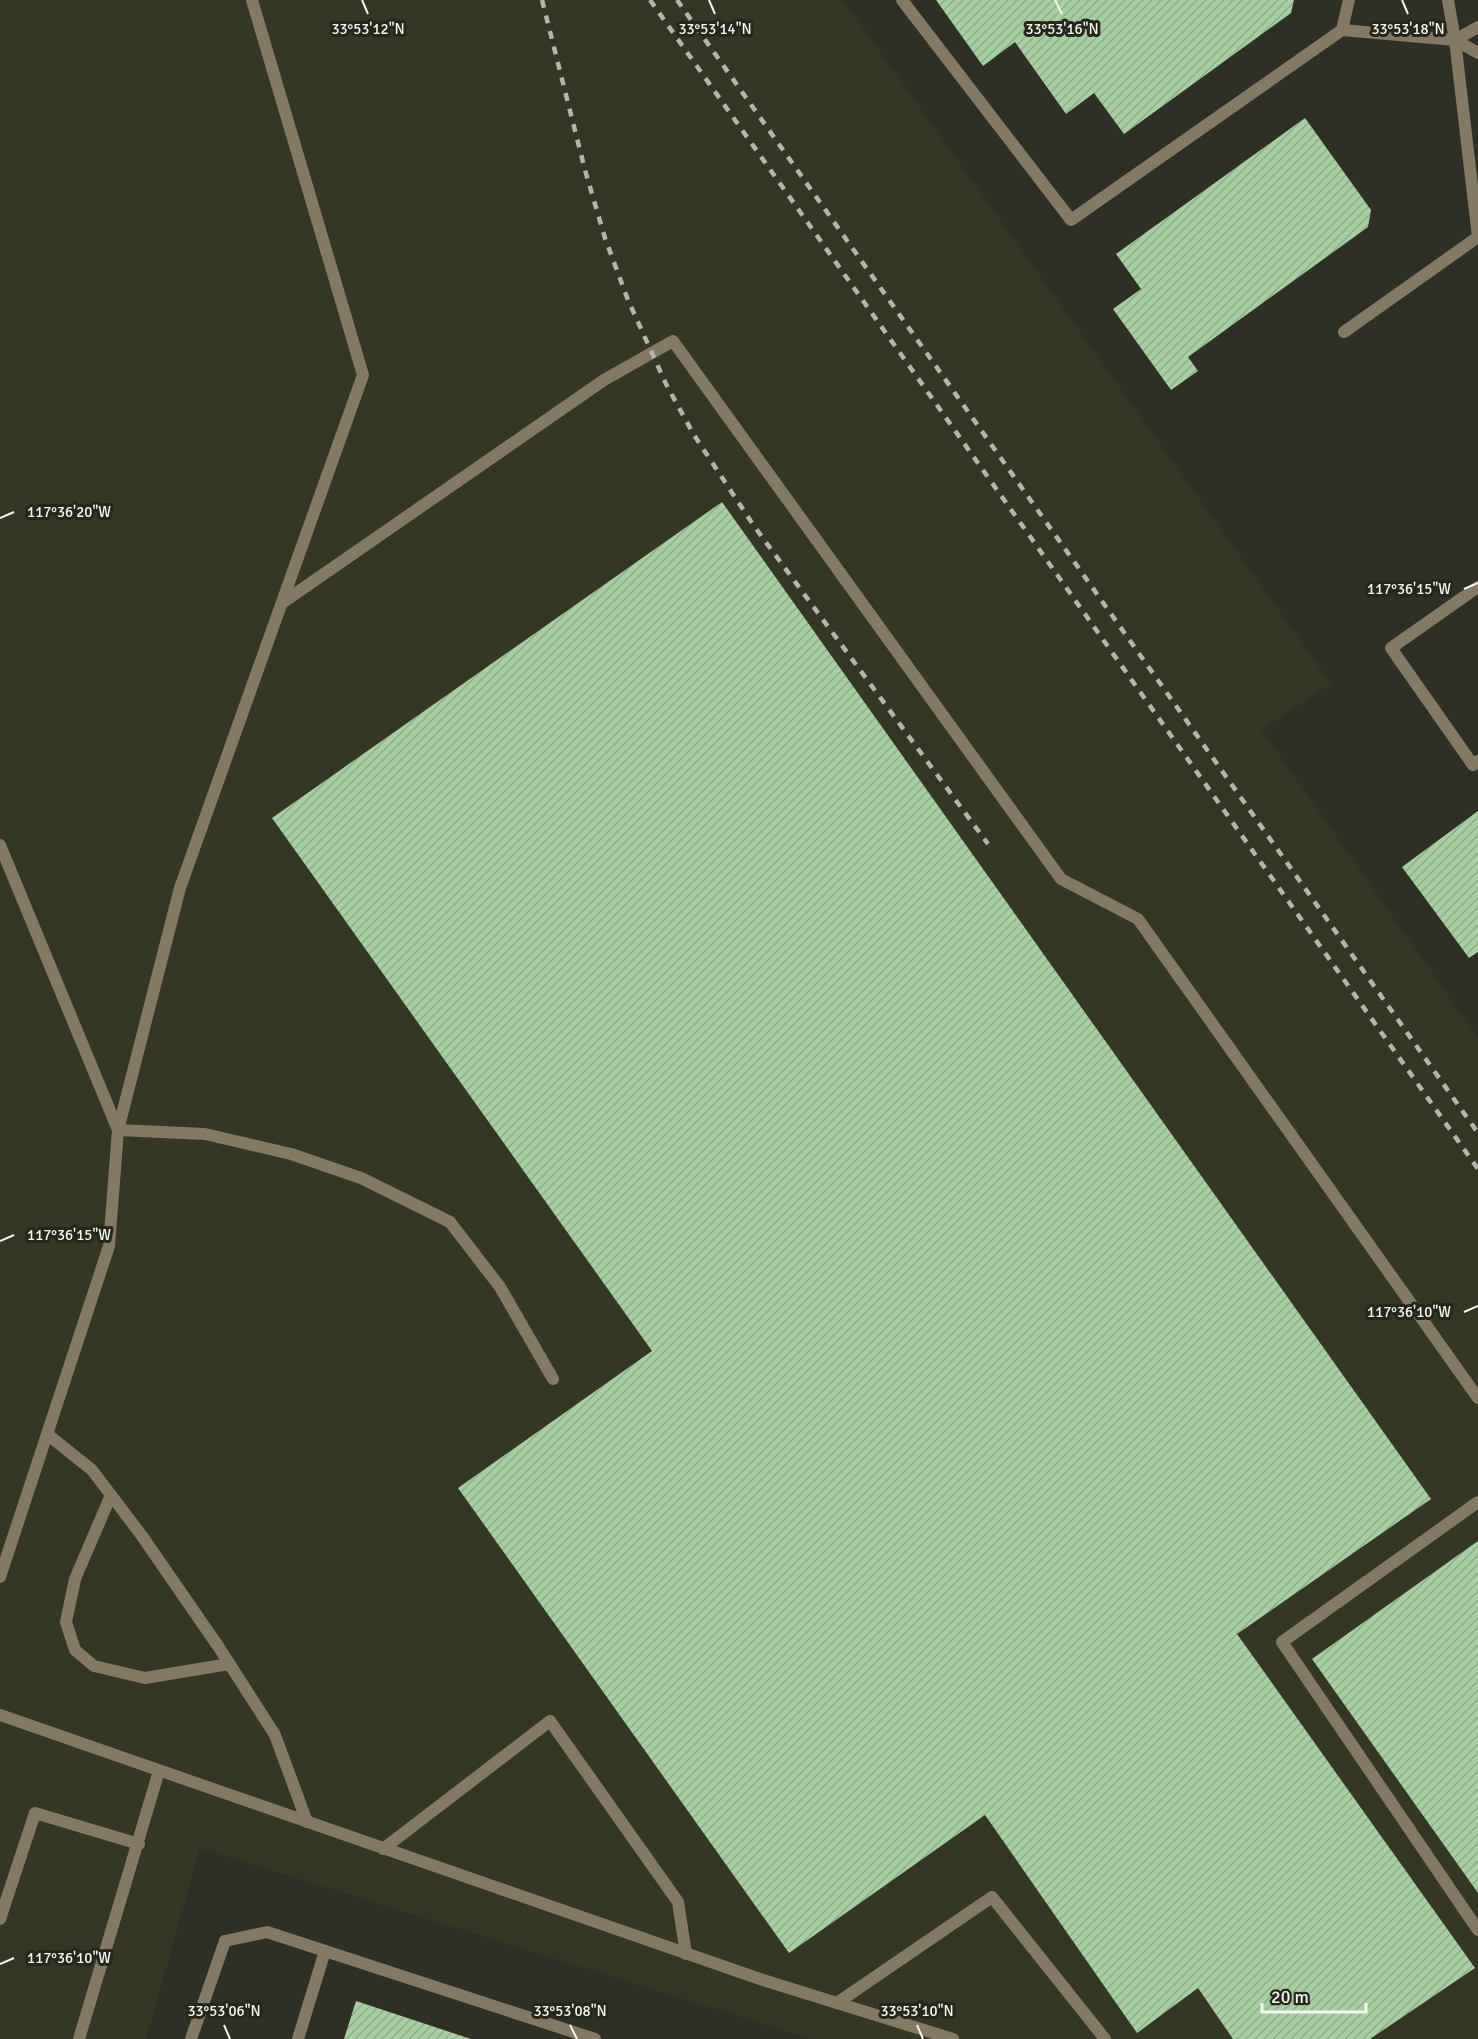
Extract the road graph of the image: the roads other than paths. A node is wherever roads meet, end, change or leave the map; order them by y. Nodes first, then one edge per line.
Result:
1 (252, 0) edge
2 (902, 0) edge
3 (1349, 0) edge
4 (1448, 0) edge
5 (1478, 27) edge
6 (1342, 30) junction
7 (1455, 40) junction
8 (1478, 53) edge
9 (1344, 332) dead end
10 (1478, 587) edge
11 (282, 603) junction
12 (1478, 762) edge
13 (0, 845) edge
14 (118, 1130) junction
15 (553, 1379) dead end
16 (1478, 1398) edge
17 (47, 1434) junction
18 (111, 1495) junction
19 (1478, 1502) edge
20 (0, 1577) edge
21 (229, 1664) junction
22 (0, 1715) edge
23 (159, 1771) junction
24 (307, 1822) junction
25 (139, 1844) junction
26 (383, 1849) junction
27 (0, 1919) edge
28 (1478, 1930) edge
29 (326, 1951) junction
30 (686, 1954) junction
31 (837, 2003) junction
32 (79, 2039) edge
33 (191, 2039) edge
34 (298, 2039) edge
35 (595, 2039) edge
36 (953, 2039) edge
37 (1105, 2039) edge

1 - 11 street
2 - 6 street
3 - 6 street
4 - 7 street
5 - 7 street
6 - 7 street
7 - 8 street
7 - 9 street
10 - 12 street
11 - 14 street
11 - 16 street
13 - 14 street
14 - 15 street
14 - 17 street
17 - 18 street
17 - 20 street
18 - 21 street
18 - 21 street
19 - 28 street
21 - 24 street
22 - 23 street
23 - 24 street
23 - 25 street
24 - 26 street
25 - 27 street
25 - 32 street
26 - 30 street
26 - 30 street
29 - 33 street
29 - 34 street
29 - 35 street
30 - 31 street
31 - 36 street
31 - 37 street

